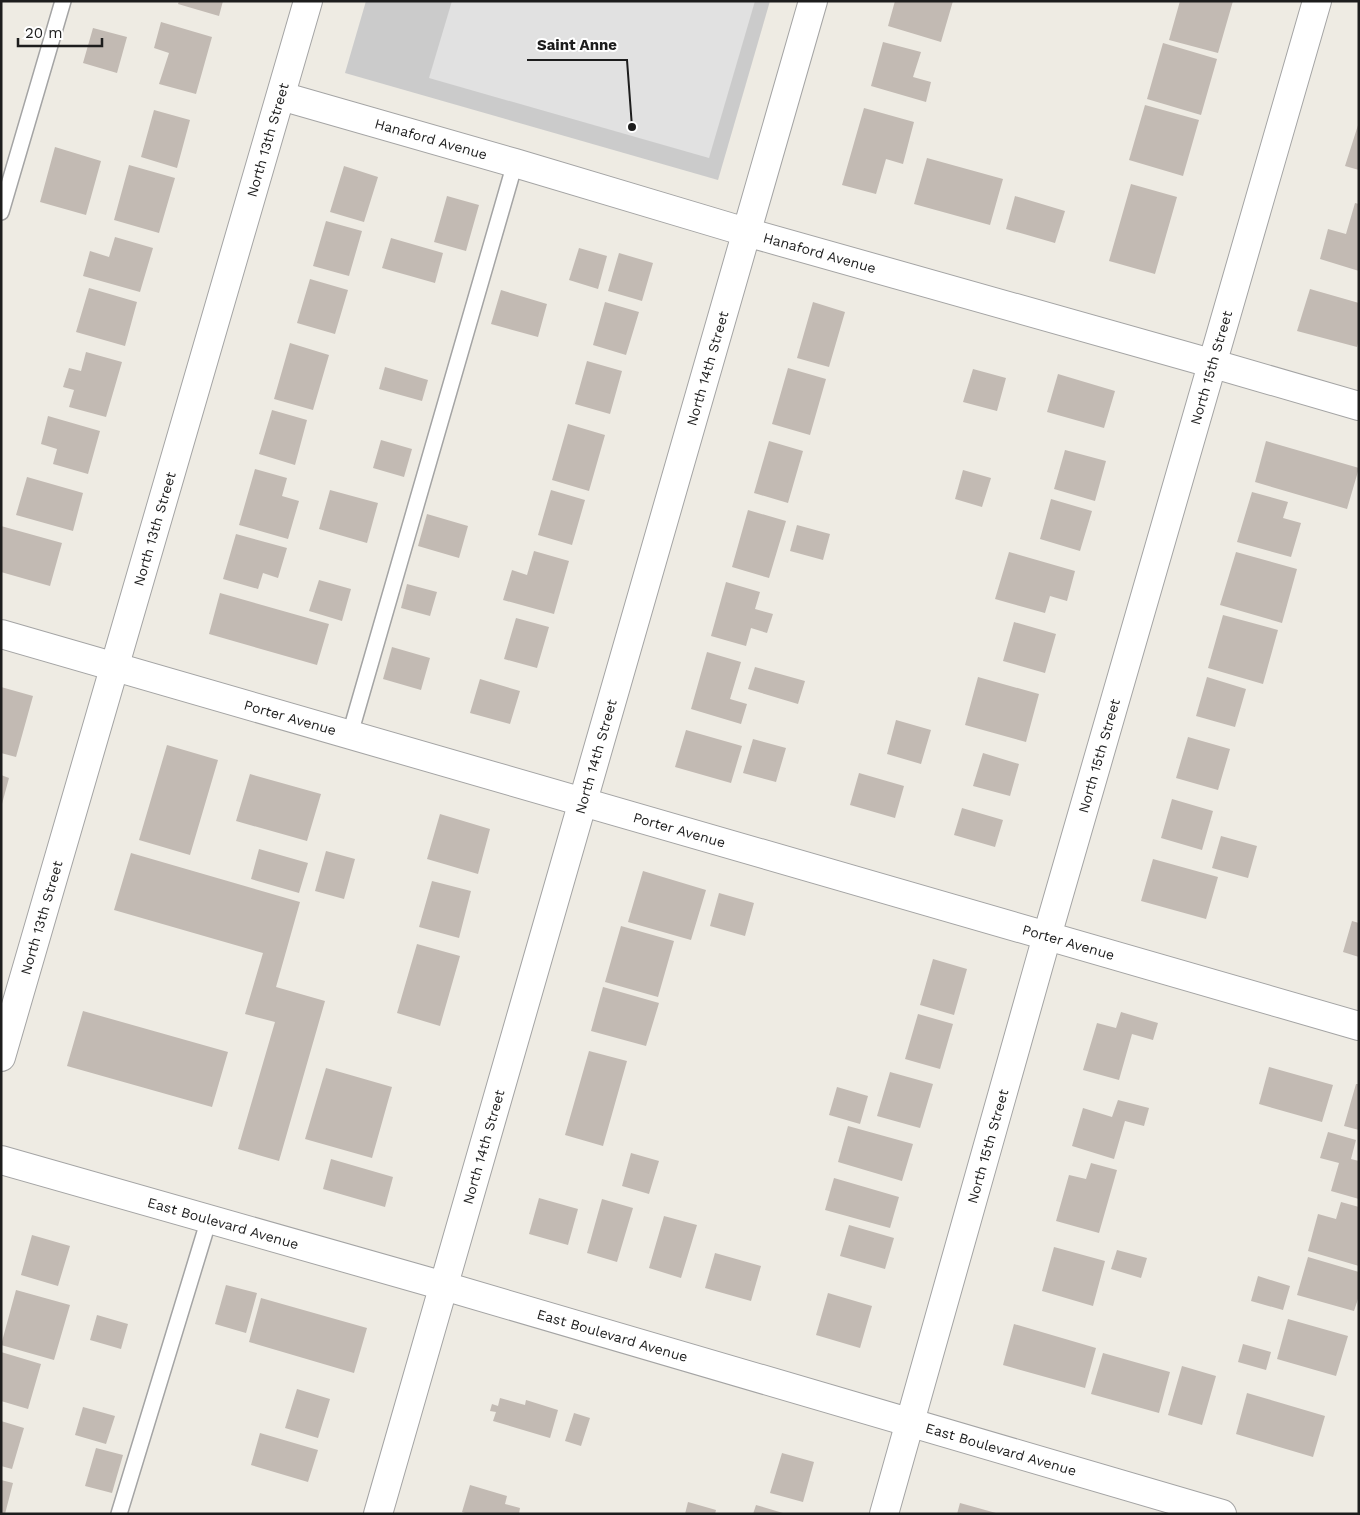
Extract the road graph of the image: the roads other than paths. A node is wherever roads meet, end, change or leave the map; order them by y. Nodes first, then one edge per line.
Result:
1 (63, 1) edge
2 (308, 1) edge
3 (813, 1) edge
4 (1318, 1) edge
5 (281, 96) junction
6 (515, 163) junction
7 (1, 212) edge
8 (746, 232) junction
9 (1214, 364) junction
10 (1359, 406) edge
11 (1, 634) edge
12 (116, 667) junction
13 (350, 734) junction
14 (582, 801) junction
15 (1047, 936) junction
16 (1359, 1026) edge
17 (1, 1057) edge
18 (1, 1160) edge
19 (209, 1219) junction
20 (444, 1286) junction
21 (911, 1423) junction
22 (119, 1514) edge
23 (378, 1514) edge
24 (884, 1514) edge
25 (1222, 1514) edge

1 - 7 lane
2 - 5 street, North 13th Street
3 - 8 street, North 14th Street
4 - 9 street, North 15th Street
5 - 6 street, Hanaford Avenue
5 - 12 street, North 13th Street
6 - 8 street, Hanaford Avenue
6 - 13 lane
8 - 9 street, Hanaford Avenue
8 - 14 street, North 14th Street
9 - 10 street, Hanaford Avenue
9 - 15 street, North 15th Street
11 - 12 street, Porter Avenue
12 - 13 street, Porter Avenue
12 - 17 street, North 13th Street
13 - 14 street, Porter Avenue
14 - 15 street, Porter Avenue
14 - 20 street, North 14th Street
15 - 16 street, Porter Avenue
15 - 21 street, North 15th Street
18 - 19 street, East Boulevard Avenue
19 - 20 street, East Boulevard Avenue
19 - 22 lane
20 - 21 street, East Boulevard Avenue
20 - 23 street, North 14th Street
21 - 24 street, North 15th Street
21 - 25 street, East Boulevard Avenue

